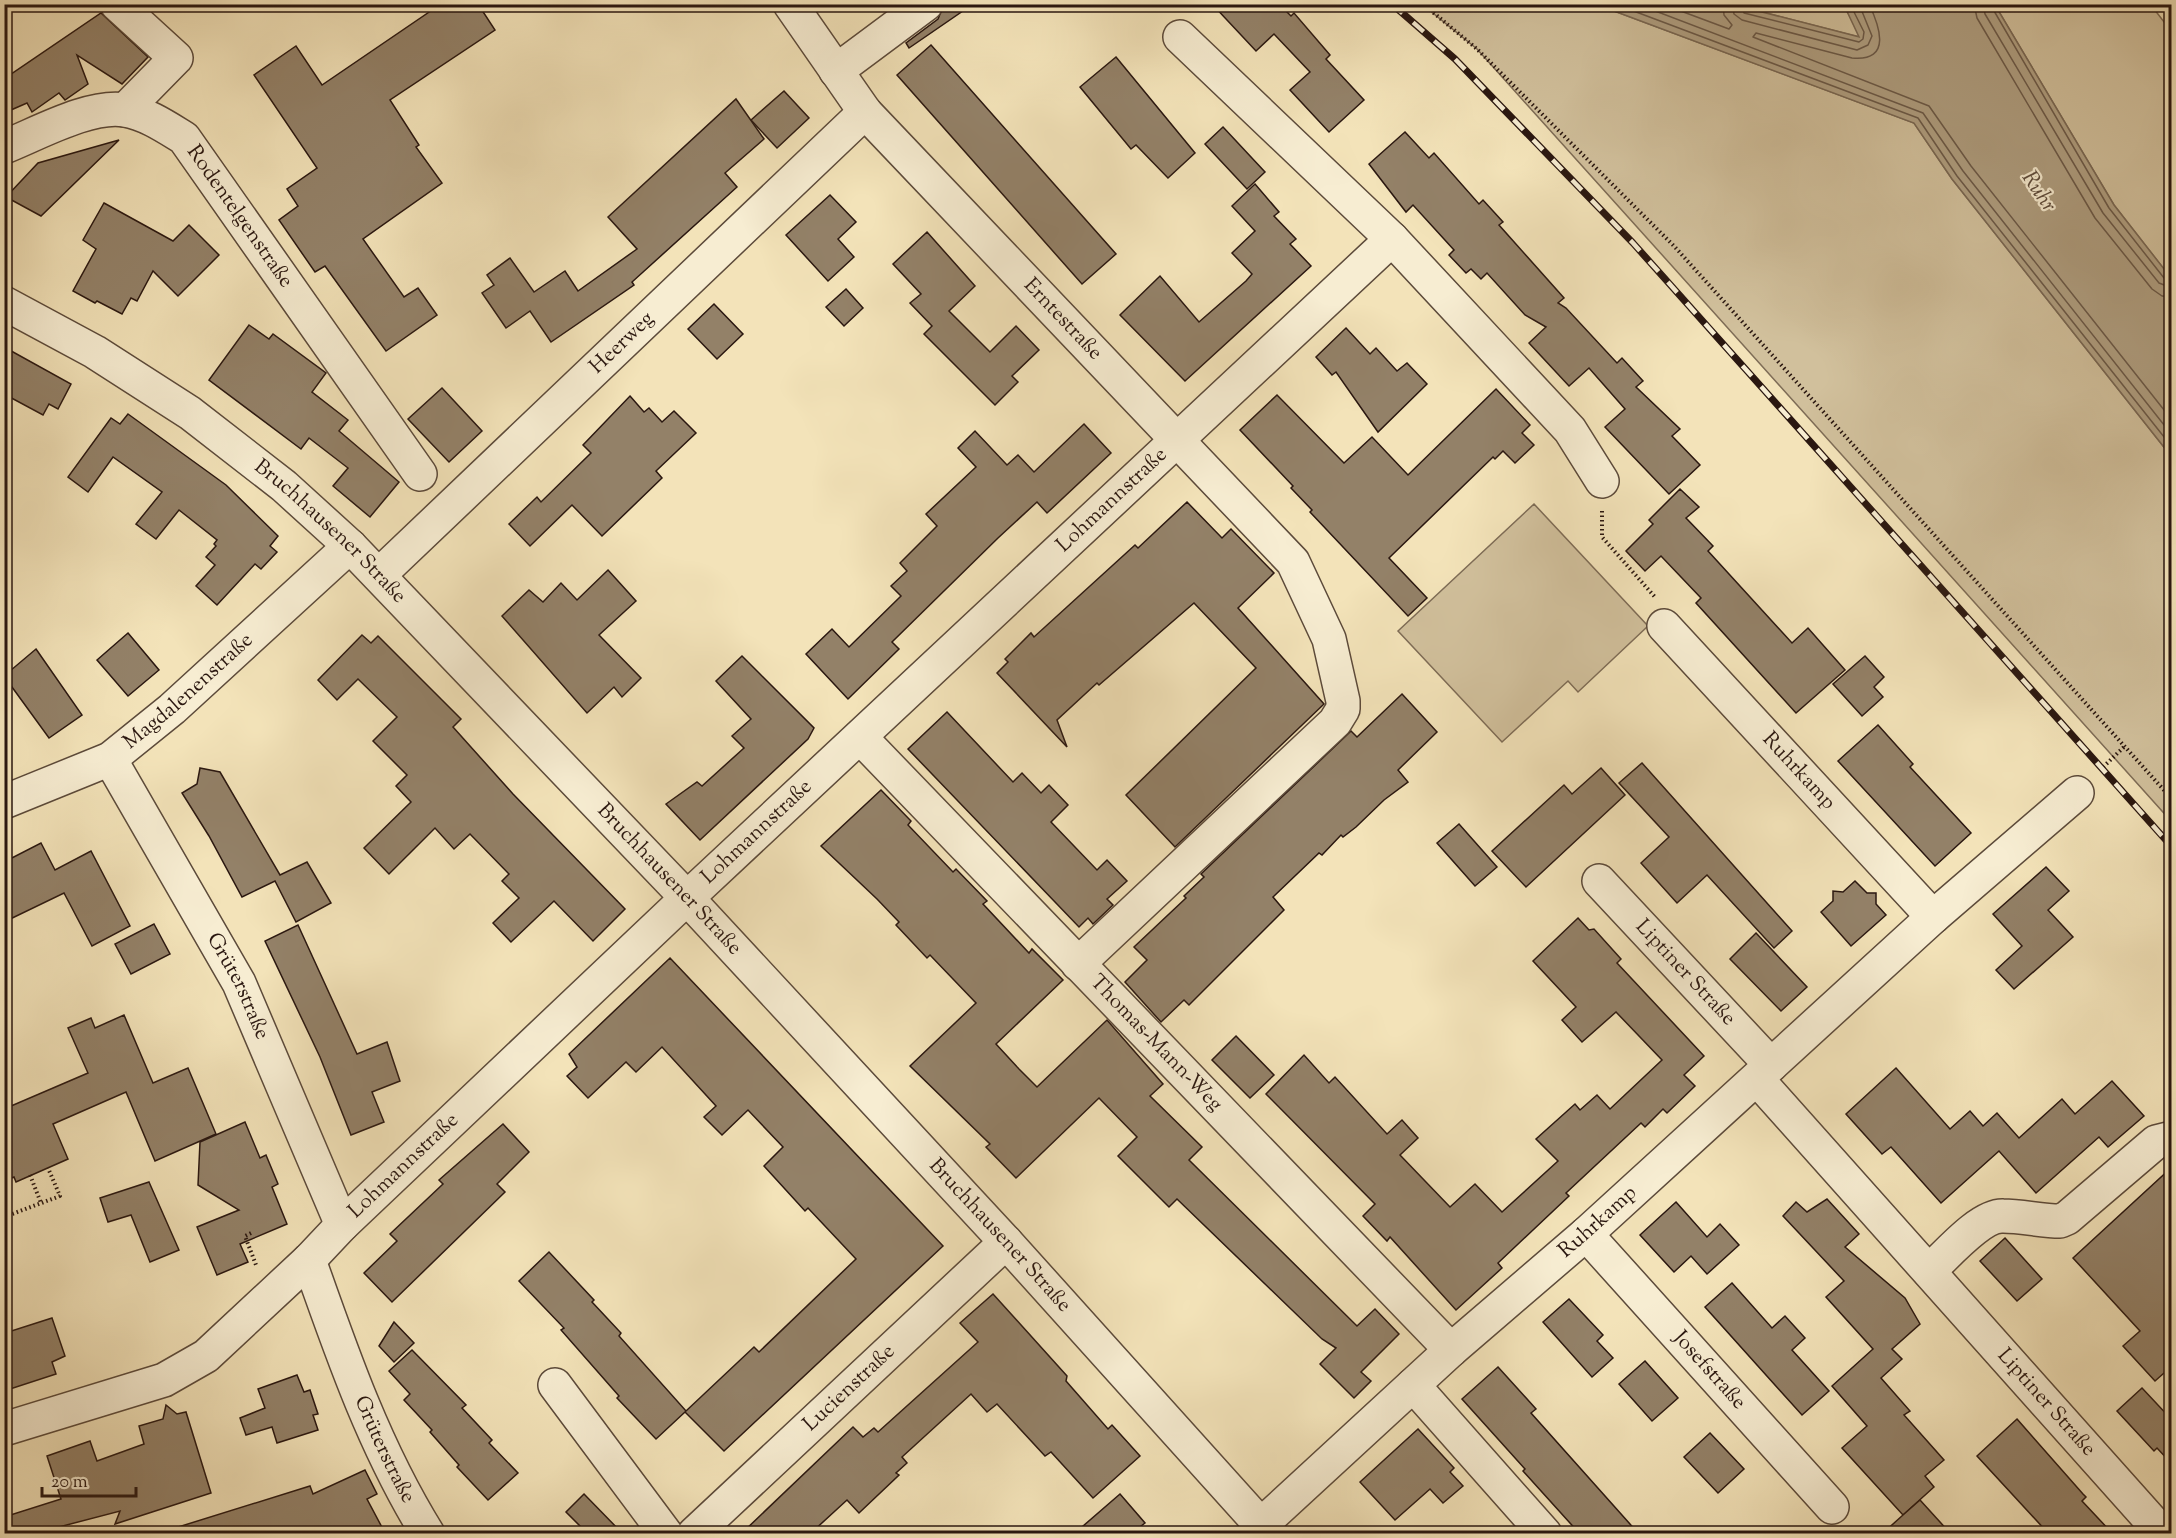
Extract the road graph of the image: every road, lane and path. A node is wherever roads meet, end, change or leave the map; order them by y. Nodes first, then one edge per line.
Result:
1 (117, 4) edge
2 (790, 4) edge
3 (926, 4) edge
4 (1423, 4) edge
5 (1180, 37) dead end
6 (836, 71) junction
7 (125, 110) junction
8 (865, 112) junction
9 (4, 147) edge
10 (1392, 239) junction
11 (4, 303) edge
12 (1175, 441) junction
13 (420, 474) dead end
14 (1602, 480) joint
15 (350, 546) junction
16 (379, 575) junction
17 (1664, 626) joint
18 (860, 737) junction
19 (110, 759) junction
20 (2077, 793) dead end
21 (2172, 799) edge
22 (4, 802) edge
23 (1599, 881) dead end
24 (687, 898) junction
25 (1933, 916) junction
26 (1078, 964) junction
27 (1764, 1072) junction
28 (2172, 1138) edge
29 (48, 1168) dead end
30 (30, 1175) dead end
31 (41, 1203) junction
32 (4, 1204) edge
33 (7, 1216) edge
34 (342, 1225) junction
35 (1586, 1234) junction
36 (1006, 1242) junction
37 (309, 1260) junction
38 (1929, 1271) junction
39 (1451, 1350) junction
40 (555, 1385) dead end
41 (1413, 1385) junction
42 (4, 1429) edge
43 (1832, 1508) dead end
44 (1265, 1529) edge
45 (428, 1533) edge
46 (666, 1533) edge
47 (694, 1533) edge
48 (1545, 1533) edge
49 (2163, 1533) edge

1 - 7 street
2 - 6 street, Erntestraße
3 - 6 street
4 - 21 path
5 - 10 street
6 - 8 street, Erntestraße
7 - 9 street
7 - 13 street, Rodentelgenstraße
8 - 12 street, Erntestraße
8 - 16 street, Heerweg
10 - 12 street, Lohmannstraße
10 - 14 street
11 - 15 street, Bruchhausener Straße
12 - 18 street, Lohmannstraße
12 - 26 street, Erntestraße
14 - 17 path
15 - 16 street, Bruchhausener Straße
15 - 19 street, Magdalenenstraße
16 - 24 street, Bruchhausener Straße
17 - 25 street, Ruhrkamp
18 - 24 street, Lohmannstraße
18 - 26 street, Thomas-Mann-Weg
19 - 22 street, Magdalenenstraße
19 - 34 street, Grüterstraße
20 - 25 street, Ruhrkamp
23 - 27 street, Liptiner Straße
24 - 34 street, Lohmannstraße
24 - 36 street, Bruchhausener Straße
25 - 27 street, Ruhrkamp
26 - 39 street, Thomas-Mann-Weg
27 - 35 street, Ruhrkamp
27 - 38 street, Liptiner Straße
28 - 38 street
29 - 31 path
30 - 31 path
31 - 33 path
32 - 33 path
34 - 37 street, Lohmannstraße
35 - 39 street, Ruhrkamp
35 - 43 street, Josefstraße
36 - 44 street, Bruchhausener Straße
36 - 47 street, Lucienstraße
37 - 42 street, Lohmannstraße
37 - 45 street, Grüterstraße
38 - 49 street, Liptiner Straße
39 - 41 street, Ruhrkamp
40 - 46 street
41 - 44 street, Ruhrkamp
41 - 48 street

